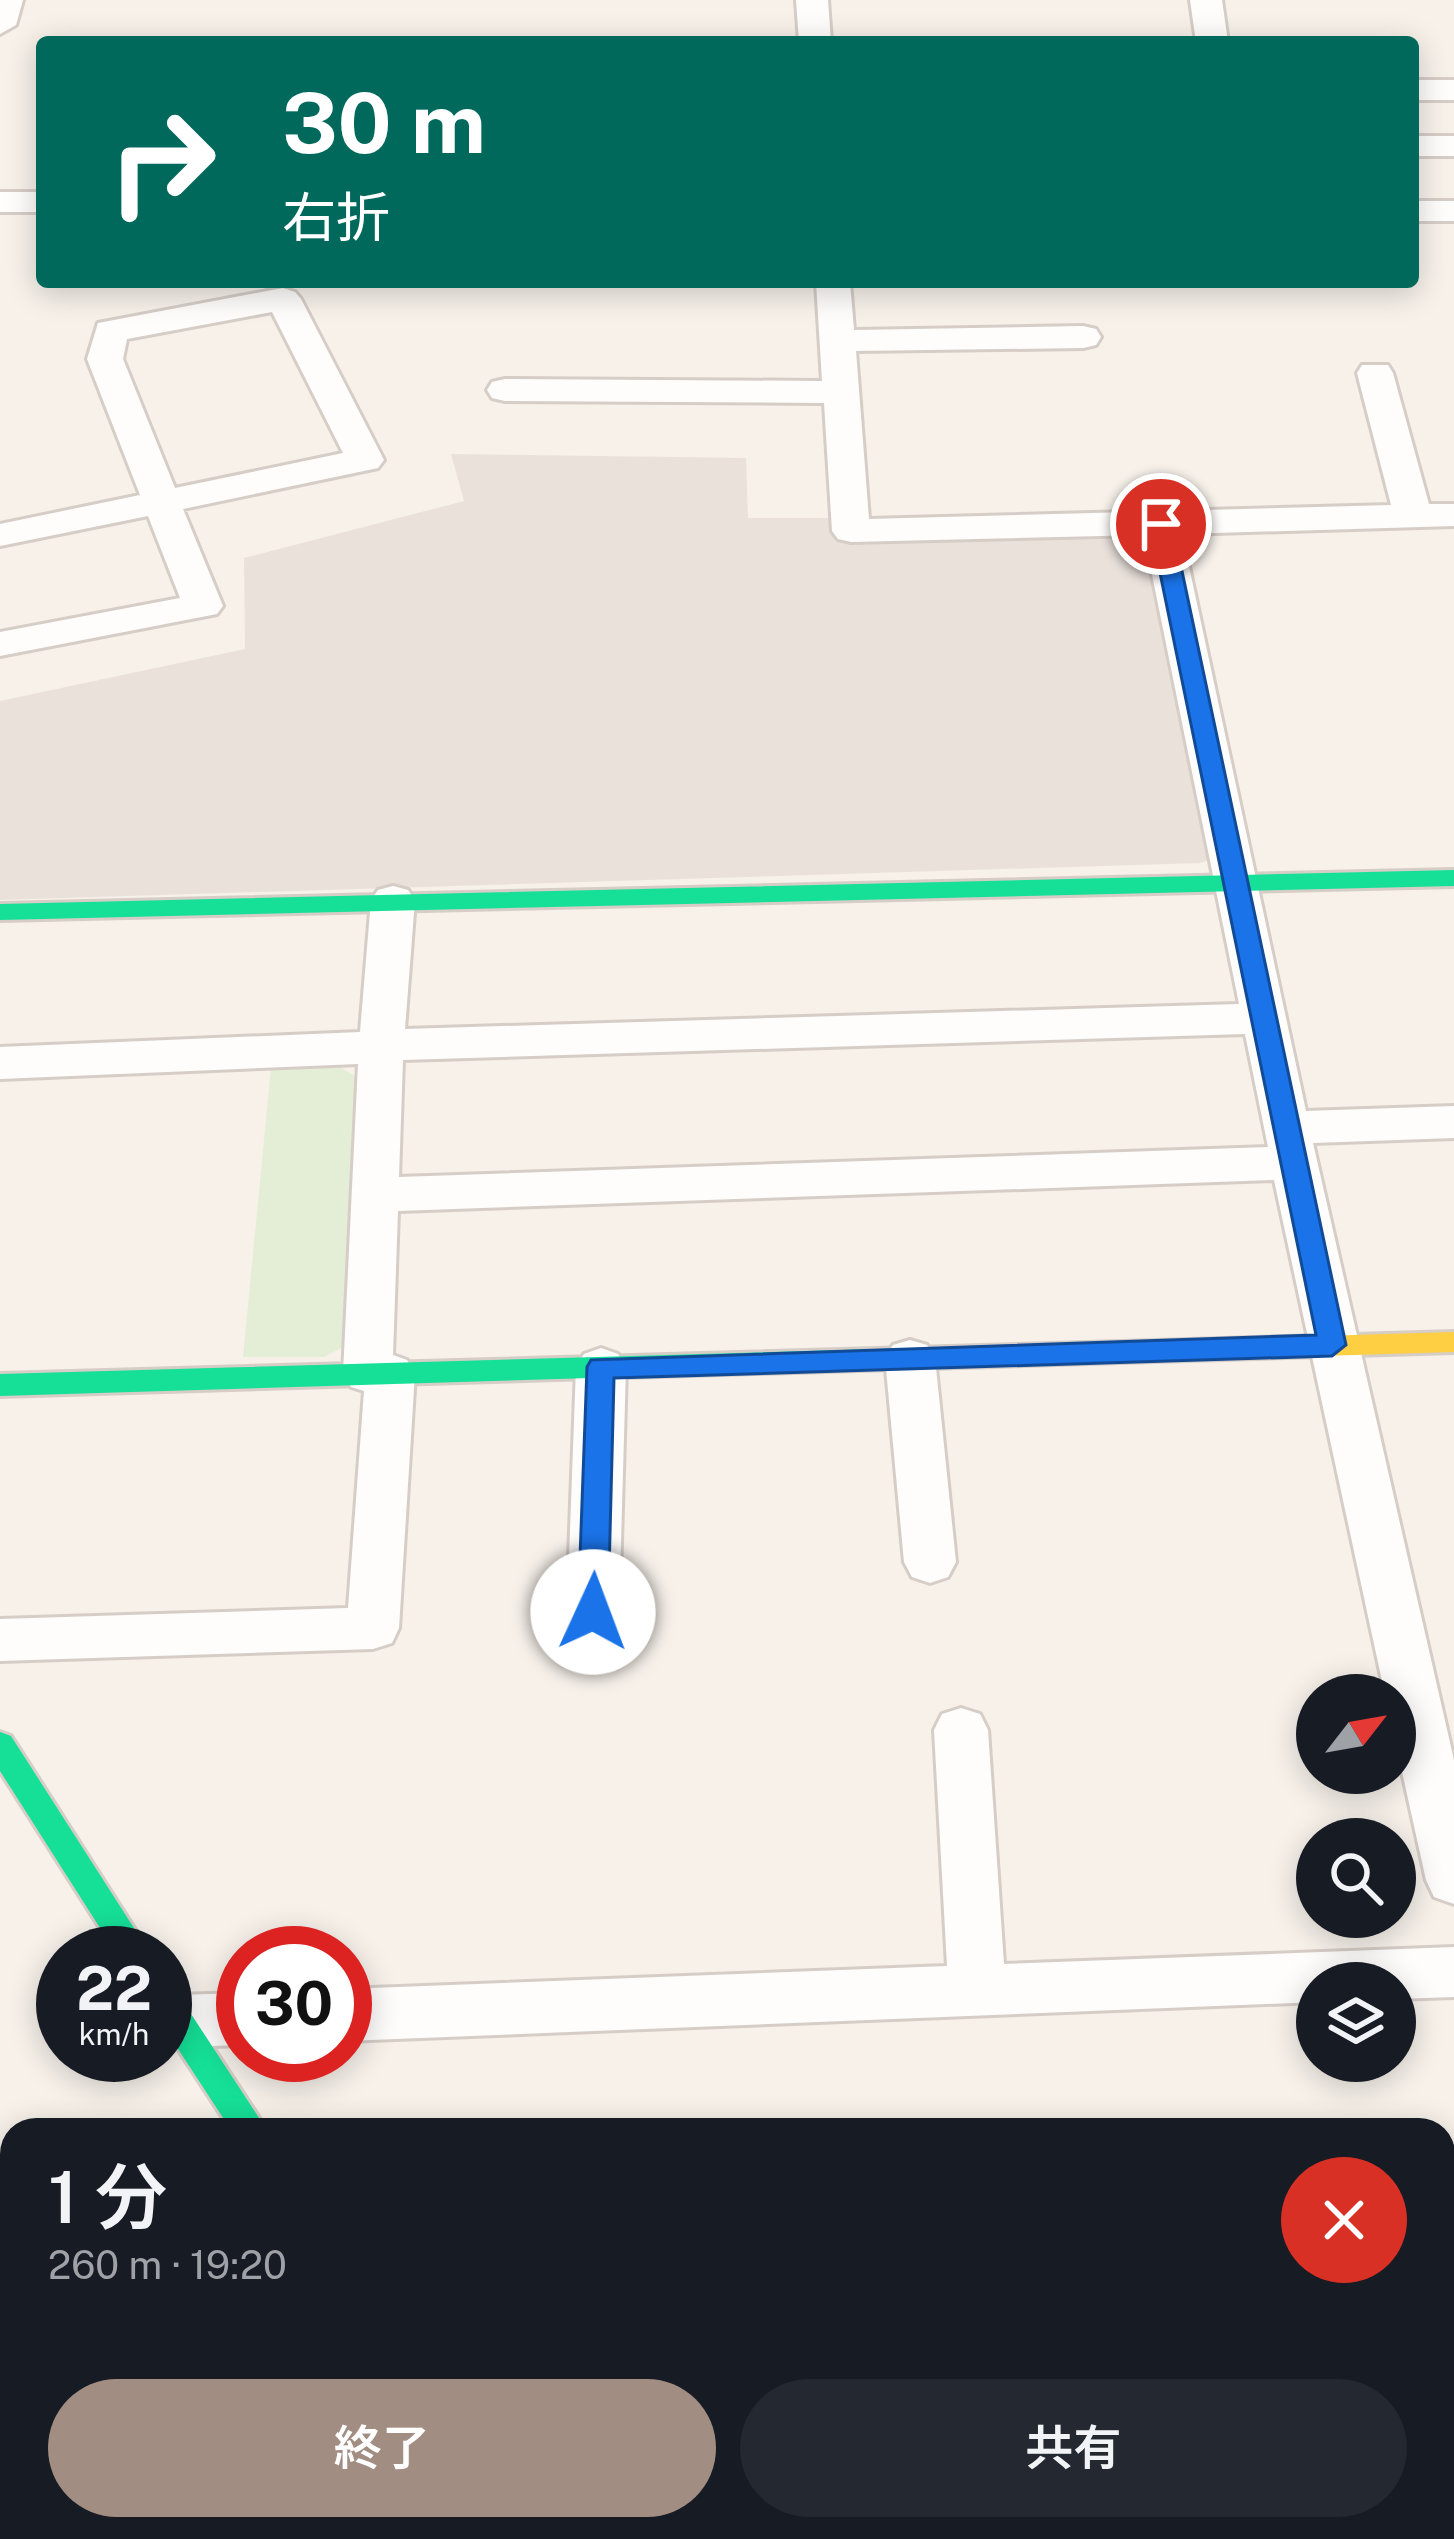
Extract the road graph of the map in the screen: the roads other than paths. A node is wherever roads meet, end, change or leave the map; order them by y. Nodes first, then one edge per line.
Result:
1 (7, 0) edge
2 (812, 0) edge
3 (1206, 0) edge
4 (0, 25) edge
5 (815, 36) edge
6 (1211, 36) edge
7 (1419, 90) edge
8 (1454, 90) edge
9 (1419, 146) edge
10 (1454, 146) edge
11 (0, 202) edge
12 (36, 202) edge
13 (1419, 211) edge
14 (1454, 211) edge
15 (833, 288) edge
16 (1083, 337) dead end
17 (837, 341) junction
18 (1375, 373) dead end
19 (505, 390) dead end
20 (841, 392) junction
21 (163, 501) junction
22 (1454, 515) edge
23 (1413, 516) junction
24 (1161, 524) junction
25 (0, 535) edge
26 (0, 644) edge
27 (1454, 878) edge
28 (1239, 884) junction
29 (393, 900) junction
30 (0, 912) edge
31 (1266, 1018) junction
32 (381, 1045) junction
33 (0, 1064) edge
34 (1454, 1122) edge
35 (1292, 1146) junction
36 (378, 1195) junction
37 (1454, 1342) edge
38 (1332, 1345) junction
39 (910, 1358) junction
40 (601, 1367) junction
41 (379, 1373) junction
42 (0, 1385) edge
43 (930, 1562) dead end
44 (593, 1612) dead end
45 (0, 1640) edge
46 (961, 1730) dead end
47 (2, 1755) edge
48 (1454, 1880) edge
49 (116, 1926) edge
50 (1454, 1972) edge
51 (976, 1990) junction
52 (372, 2014) edge
53 (192, 2042) edge
54 (242, 2118) edge

1 - 4 street
2 - 5 street
3 - 6 street
7 - 8 street
9 - 10 street
11 - 12 street
13 - 14 street
15 - 17 street
16 - 17 street
17 - 20 street
18 - 23 street
19 - 20 street
20 - 24 street
21 - 21 street
21 - 25 street
21 - 26 street
22 - 23 street
23 - 24 street
24 - 28 street
27 - 28 street
28 - 29 street
28 - 31 street
29 - 30 street
29 - 32 street
31 - 32 street
31 - 35 street
32 - 33 street
32 - 36 street
34 - 35 street
35 - 36 street
35 - 38 street
36 - 41 street
37 - 38 street
38 - 39 street
38 - 48 street
39 - 40 street
39 - 43 street
40 - 41 street
40 - 44 street
41 - 42 street
41 - 45 street
46 - 51 street
47 - 49 street
50 - 51 street
51 - 52 street
53 - 54 street

